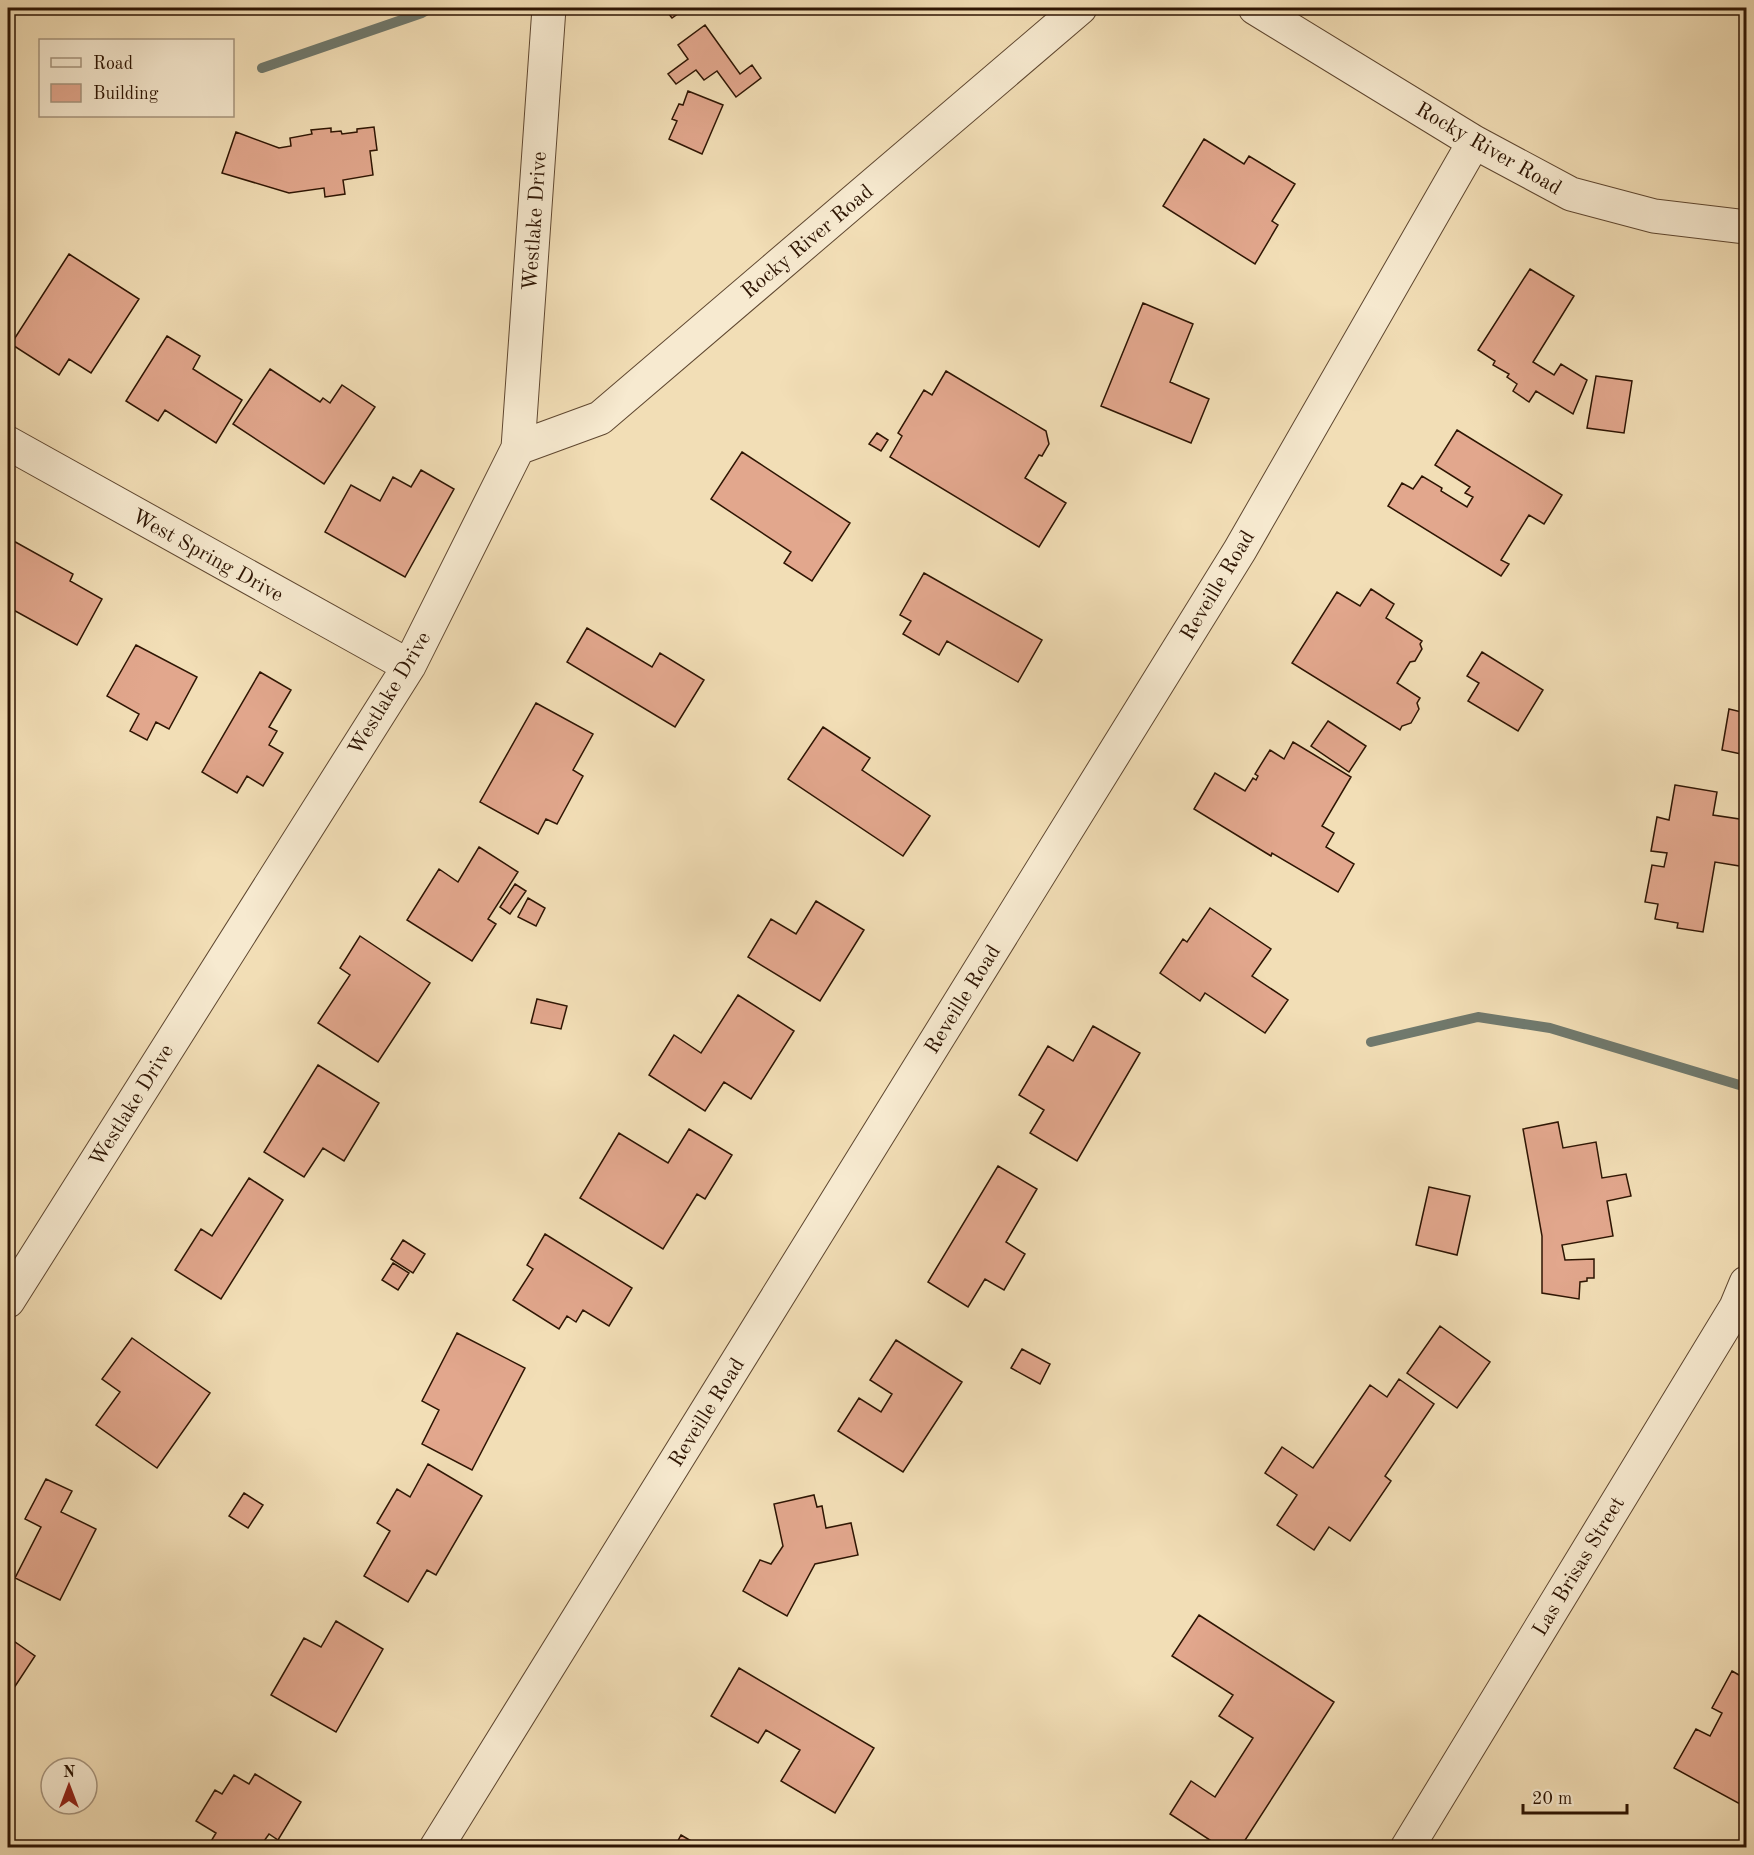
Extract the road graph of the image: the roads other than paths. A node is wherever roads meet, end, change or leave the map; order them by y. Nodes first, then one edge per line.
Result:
1 (549, 8) edge
2 (1080, 8) edge
3 (1255, 8) edge
4 (1474, 142) junction
5 (1746, 227) edge
6 (8, 442) edge
7 (518, 448) junction
8 (409, 666) junction
9 (1746, 1283) edge
10 (8, 1301) edge
11 (436, 1848) edge
12 (1407, 1848) edge

1 - 7 street, Westlake Drive
2 - 7 street, Rocky River Road
3 - 4 street, Rocky River Road
4 - 5 street, Rocky River Road
4 - 11 street, Reveille Road
6 - 8 street, West Spring Drive
7 - 8 street, Westlake Drive
8 - 10 street, Westlake Drive
9 - 12 street, Las Brisas Street

